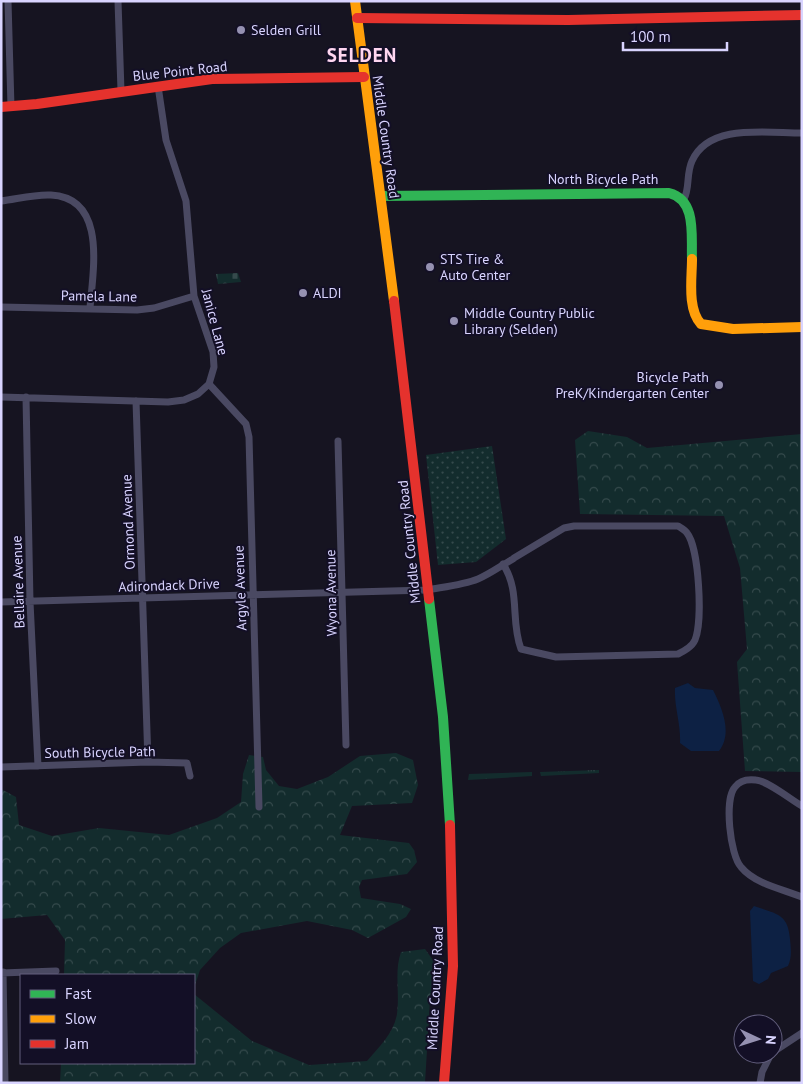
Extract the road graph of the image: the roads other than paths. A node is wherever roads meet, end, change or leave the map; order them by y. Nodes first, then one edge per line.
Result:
1 (8, 1) edge
2 (118, 1) edge
3 (355, 1) edge
4 (802, 15) edge
5 (357, 18) junction
6 (364, 77) junction
7 (158, 86) junction
8 (121, 91) junction
9 (6, 107) edge
10 (802, 133) edge
11 (381, 196) junction
12 (684, 199) junction
13 (1, 201) edge
14 (194, 296) junction
15 (1, 307) edge
16 (90, 308) junction
17 (802, 327) edge
18 (208, 384) junction
19 (1, 397) edge
20 (26, 398) junction
21 (136, 401) junction
22 (338, 441) dead end
23 (503, 564) junction
24 (427, 590) junction
25 (344, 592) junction
26 (253, 595) junction
27 (143, 599) junction
28 (1, 602) edge
29 (30, 602) junction
30 (346, 745) dead end
31 (148, 762) junction
32 (38, 766) junction
33 (1, 767) edge
34 (190, 776) dead end
35 (802, 806) edge
36 (259, 807) dead end
37 (802, 897) edge
38 (56, 971) dead end
39 (2, 972) edge
40 (802, 1033) edge
41 (783, 1046) edge
42 (766, 1064) edge
43 (5, 1083) edge
44 (444, 1083) edge
45 (760, 1083) edge

1 - 9 street
2 - 8 street
3 - 5 street, Middle Country Road
4 - 5 street
5 - 6 street, Middle Country Road
6 - 7 street, Blue Point Road
6 - 11 street, Middle Country Road
7 - 8 street, Blue Point Road
7 - 14 street, Janice Lane
8 - 9 street, Blue Point Road
10 - 12 street
11 - 12 street, North Bicycle Path
11 - 24 street, Middle Country Road
12 - 17 street
13 - 16 street
14 - 16 street, Pamela Lane
14 - 18 street, Janice Lane
15 - 16 street, Pamela Lane
18 - 21 street
18 - 26 street, Argyle Avenue
19 - 20 street
20 - 21 street
20 - 29 street, Bellaire Avenue
21 - 27 street, Ormond Avenue
22 - 25 street, Wyona Avenue
23 - 23 street, Adirondack Drive
23 - 24 street, Adirondack Drive
24 - 25 street, Adirondack Drive
24 - 44 street, Middle Country Road
25 - 26 street, Adirondack Drive
25 - 30 street, Wyona Avenue
26 - 27 street, Adirondack Drive
26 - 36 street, Argyle Avenue
27 - 29 street, Adirondack Drive
27 - 31 street, Ormond Avenue
28 - 29 street, Adirondack Drive
29 - 32 street, Bellaire Avenue
31 - 32 street, South Bicycle Path
31 - 34 street, South Bicycle Path
32 - 33 street, South Bicycle Path
35 - 37 street
38 - 39 street
39 - 43 street
40 - 41 street
42 - 45 street

